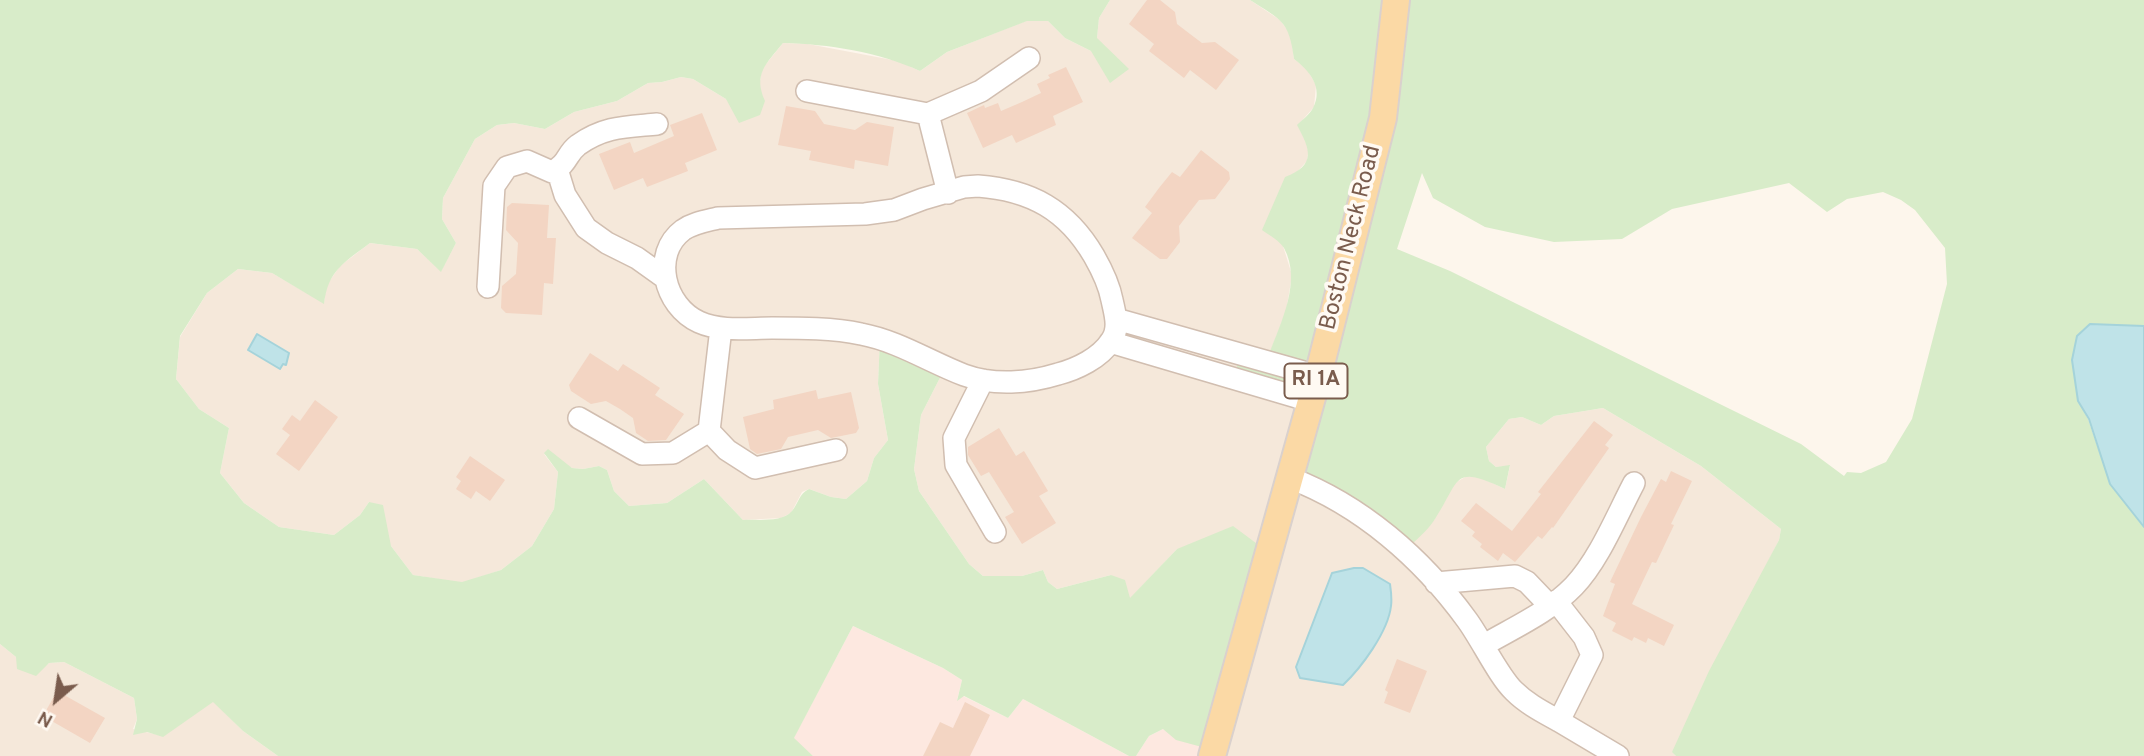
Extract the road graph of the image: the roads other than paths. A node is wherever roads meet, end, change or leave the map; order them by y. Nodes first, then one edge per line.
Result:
1 (1396, 0) edge
2 (1029, 58) dead end
3 (807, 91) dead end
4 (928, 114) junction
5 (657, 124) dead end
6 (557, 169) junction
7 (948, 193) junction
8 (665, 278) junction
9 (488, 287) dead end
10 (1116, 319) junction
11 (721, 328) junction
12 (1111, 342) junction
13 (1238, 353) junction
14 (1232, 377) junction
15 (983, 380) junction
16 (1314, 388) junction
17 (579, 418) dead end
18 (709, 431) junction
19 (836, 450) dead end
20 (1290, 478) junction
21 (1634, 483) dead end
22 (995, 532) dead end
23 (1436, 583) junction
24 (1553, 603) junction
25 (1484, 645) junction
26 (1559, 721) junction
27 (1212, 756) edge
28 (1618, 756) edge

1 - 16 main road, Boston Neck Road / RI 1A
2 - 4 street
3 - 4 street
4 - 7 street
5 - 6 street
6 - 8 street
6 - 9 street
7 - 8 street
7 - 10 street
8 - 11 street
10 - 12 street
10 - 13 street
11 - 15 street
11 - 18 street
12 - 14 street
12 - 15 street
13 - 14 street
13 - 16 street
14 - 16 street
15 - 22 street
16 - 20 main road, Boston Neck Road / RI 1A
17 - 18 street
18 - 19 street
20 - 23 street
20 - 27 main road, Boston Neck Road / RI 1A
21 - 24 street
23 - 24 street
23 - 25 street
24 - 25 street
24 - 26 street
25 - 26 street
26 - 28 street

